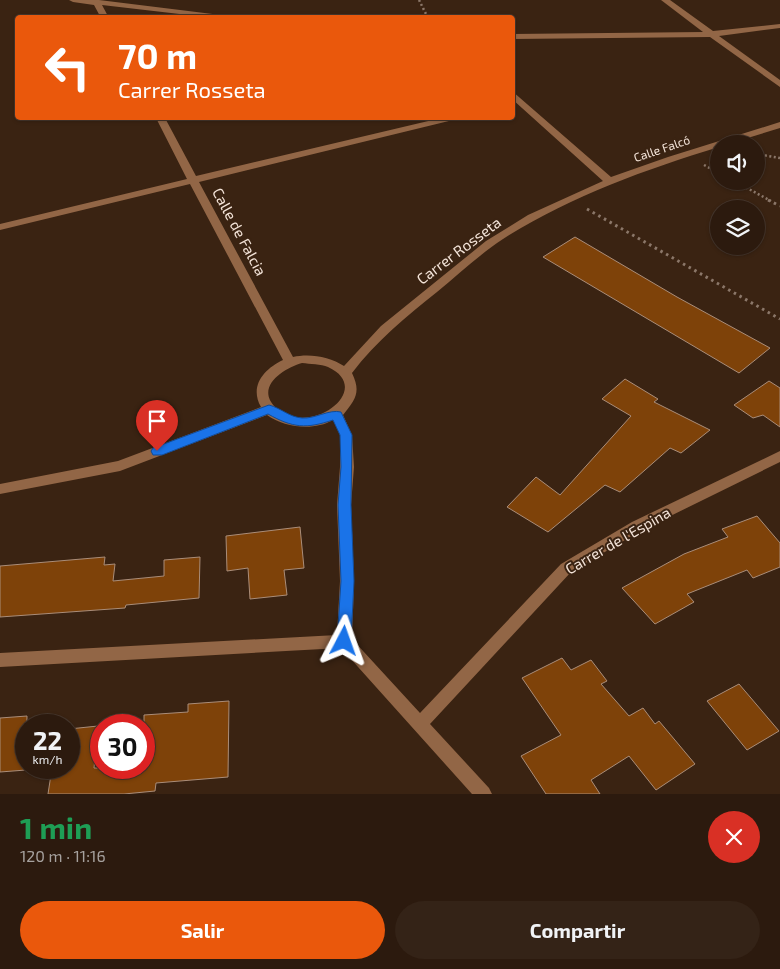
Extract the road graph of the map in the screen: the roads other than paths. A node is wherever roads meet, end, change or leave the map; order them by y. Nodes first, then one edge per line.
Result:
1 (72, 0) edge
2 (664, 0) edge
3 (96, 2) edge
4 (102, 15) edge
5 (214, 15) edge
6 (780, 26) edge
7 (711, 34) junction
8 (515, 37) edge
9 (780, 84) edge
10 (515, 99) edge
11 (161, 120) edge
12 (442, 120) edge
13 (780, 125) edge
14 (195, 180) junction
15 (610, 181) junction
16 (0, 227) edge
17 (290, 362) junction
18 (346, 372) junction
19 (269, 409) junction
20 (337, 415) junction
21 (780, 456) edge
22 (0, 489) edge
23 (344, 641) junction
24 (0, 660) edge
25 (419, 725) junction
26 (483, 794) edge

1 - 3 street
2 - 7 street
3 - 4 street
3 - 5 street
6 - 7 street
7 - 8 street
7 - 9 street
10 - 15 street
11 - 14 street, Calle de Falcia
12 - 14 street
13 - 15 street, Calle Falcó
14 - 16 street
14 - 17 street, Calle de Falcia
15 - 18 street, Carrer Rosseta
17 - 18 street
17 - 19 street
18 - 20 street
19 - 20 street
19 - 22 street
20 - 23 street
21 - 25 street, Carrer de l'Espina
23 - 24 street
23 - 25 street
25 - 26 street

